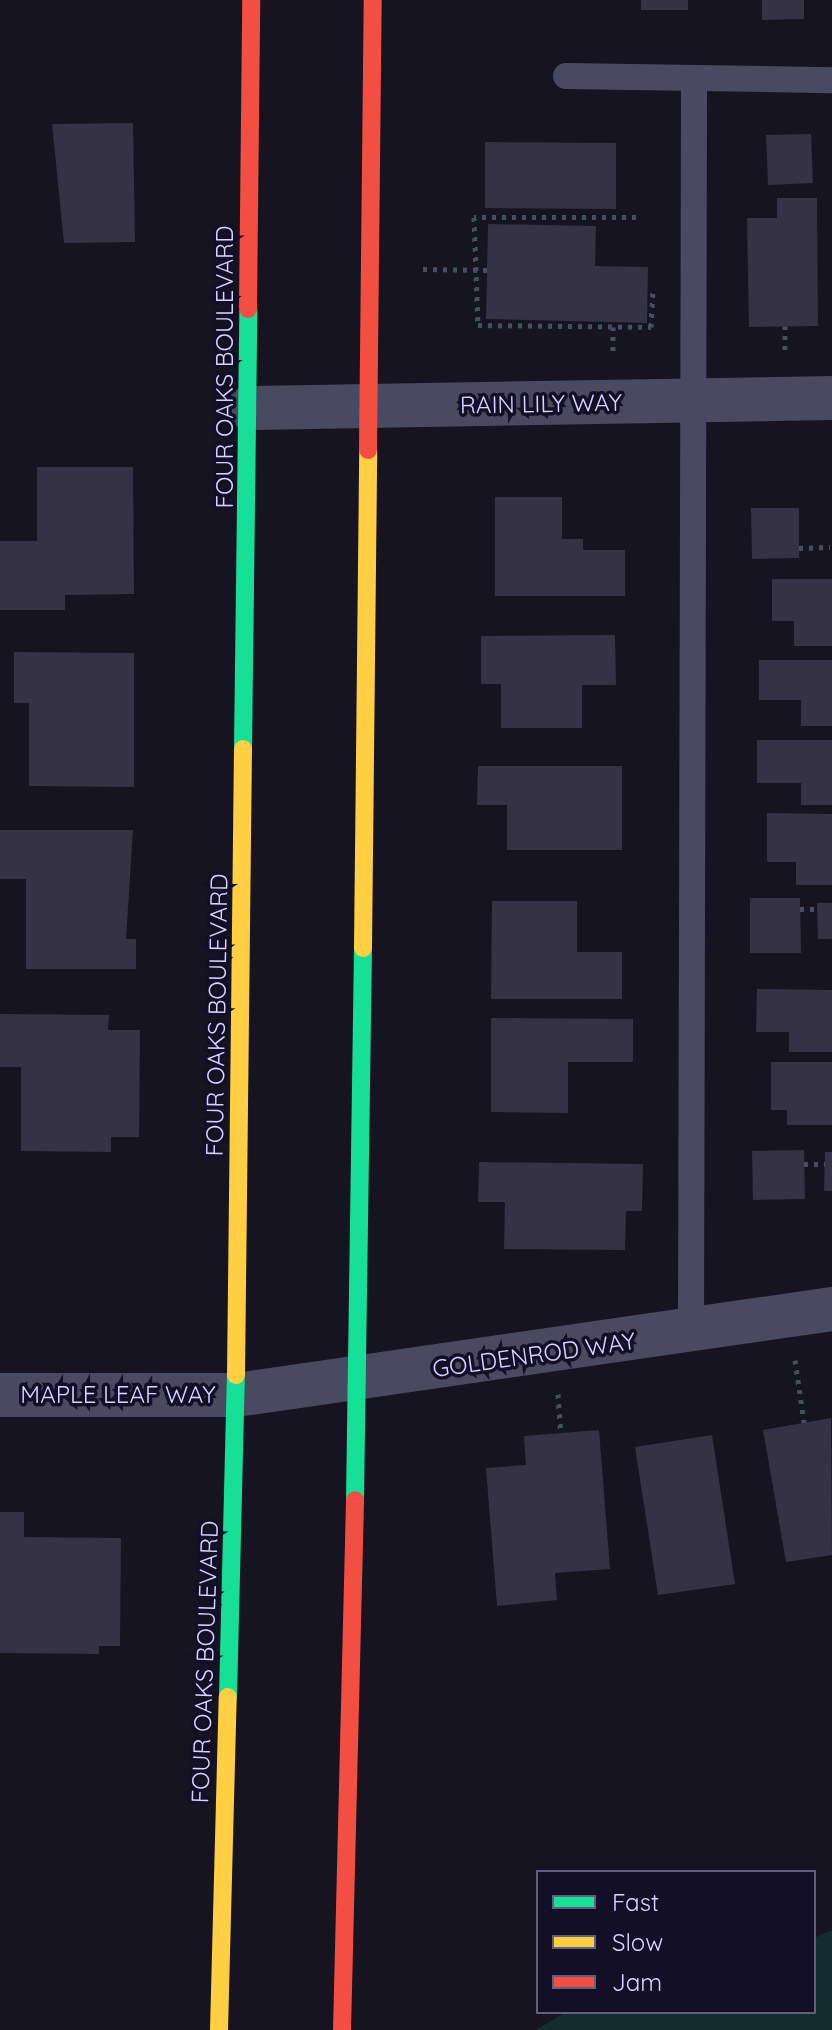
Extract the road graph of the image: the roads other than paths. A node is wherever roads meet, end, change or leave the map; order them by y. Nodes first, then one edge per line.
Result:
1 (251, 0) edge
2 (373, 0) edge
3 (566, 76) dead end
4 (694, 80) junction
5 (832, 80) edge
6 (832, 398) edge
7 (694, 401) junction
8 (365, 407) junction
9 (249, 408) junction
10 (832, 1309) edge
11 (691, 1331) junction
12 (358, 1381) junction
13 (0, 1395) edge
14 (236, 1395) junction
15 (219, 2030) edge
16 (342, 2030) edge

1 - 9 street, FOUR OAKS BOULEVARD
2 - 8 street
3 - 4 lane
4 - 5 lane
4 - 7 lane
6 - 7 street, RAIN LILY WAY
7 - 8 street, RAIN LILY WAY
7 - 11 lane
8 - 9 street, RAIN LILY WAY
8 - 12 street
9 - 14 street, FOUR OAKS BOULEVARD
10 - 11 street, GOLDENROD WAY
11 - 12 street, GOLDENROD WAY
12 - 14 street, GOLDENROD WAY
12 - 16 street
13 - 14 street, MAPLE LEAF WAY
14 - 15 street, FOUR OAKS BOULEVARD

